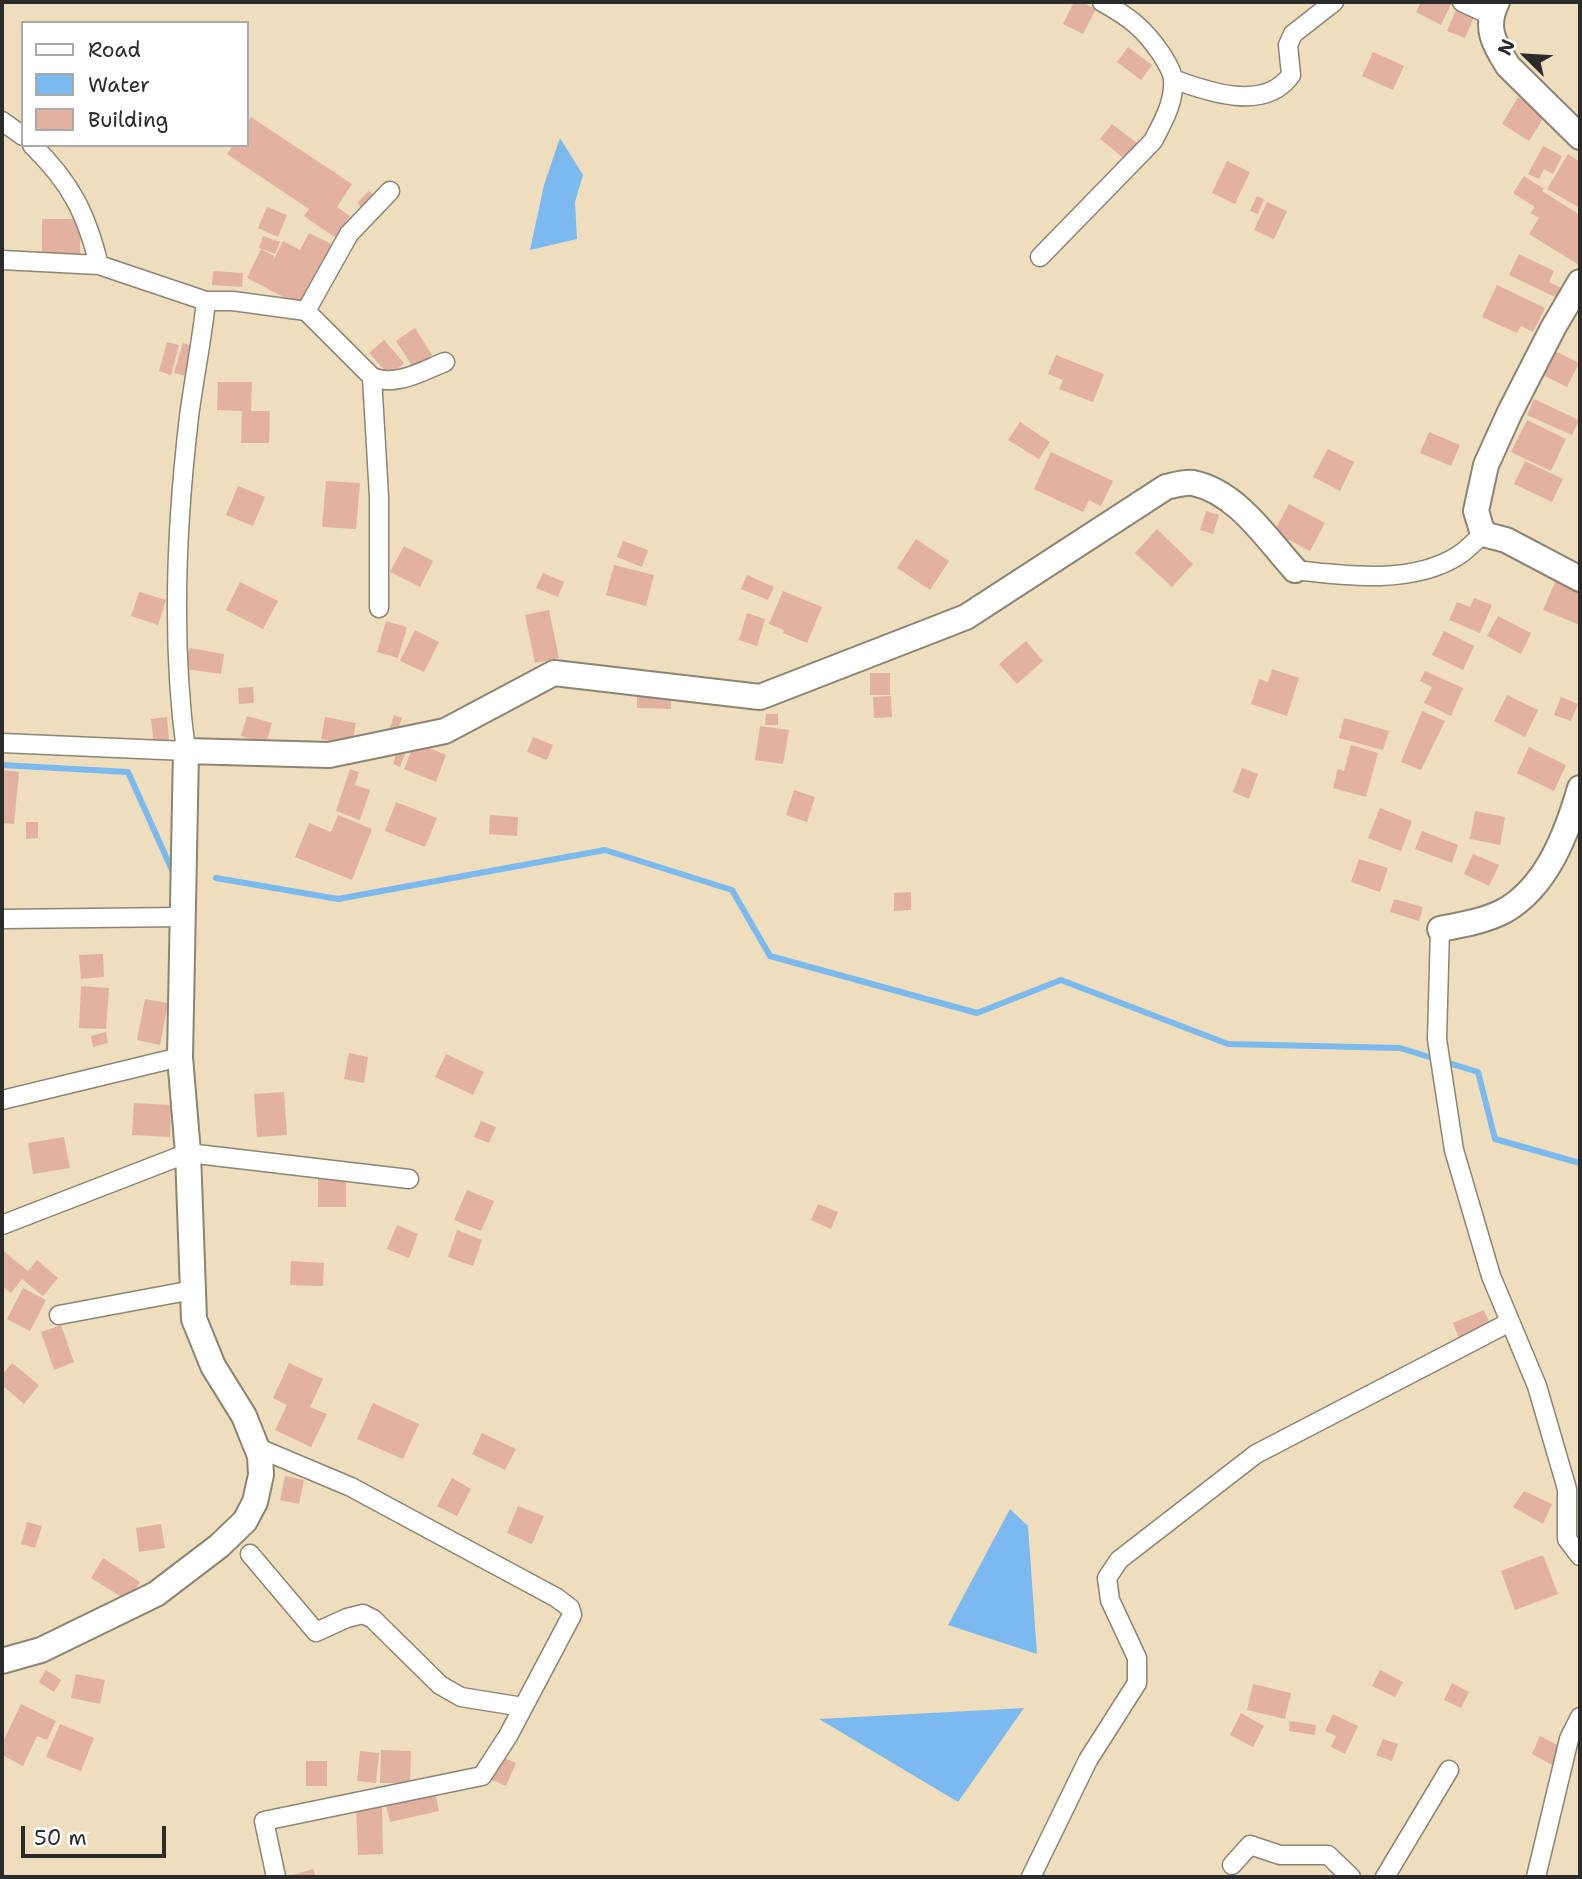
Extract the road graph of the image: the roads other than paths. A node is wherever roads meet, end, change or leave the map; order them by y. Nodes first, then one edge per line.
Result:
1 (1102, 2) edge
2 (1334, 2) edge
3 (1462, 2) edge
4 (1494, 8) edge
5 (1173, 79) junction
6 (2, 121) edge
7 (21, 135) edge
8 (1580, 137) edge
9 (34, 147) edge
10 (390, 191) dead end
11 (1040, 257) dead end
12 (2, 260) edge
13 (99, 265) junction
14 (1580, 282) edge
15 (206, 301) junction
16 (306, 311) junction
17 (446, 362) dead end
18 (372, 377) junction
19 (1483, 534) junction
20 (1296, 570) joint
21 (1580, 579) edge
22 (379, 608) dead end
23 (2, 743) edge
24 (186, 751) junction
25 (1580, 788) edge
26 (182, 916) junction
27 (2, 919) edge
28 (1440, 929) joint
29 (180, 1057) junction
30 (2, 1100) edge
31 (188, 1153) junction
32 (409, 1179) dead end
33 (2, 1225) edge
34 (192, 1290) junction
35 (59, 1315) dead end
36 (1510, 1322) junction
37 (256, 1447) junction
38 (250, 1554) dead end
39 (1580, 1556) edge
40 (2, 1661) edge
41 (523, 1707) junction
42 (1580, 1717) edge
43 (1449, 1770) dead end
44 (1233, 1865) dead end
45 (276, 1877) edge
46 (1031, 1877) edge
47 (1351, 1877) edge
48 (1385, 1877) edge
49 (1536, 1877) edge

1 - 5 street
2 - 5 street
3 - 4 street
4 - 8 street
5 - 11 street
6 - 7 street
9 - 13 street
10 - 16 street
12 - 13 street
13 - 15 street
14 - 19 street
15 - 16 street
15 - 24 street
16 - 18 street
17 - 18 street
18 - 22 street
19 - 20 street
19 - 21 street
20 - 24 street
23 - 24 street
24 - 26 street
25 - 28 street
26 - 27 street
26 - 29 street
28 - 36 street
29 - 30 street
29 - 31 street
31 - 32 street
31 - 33 street
31 - 34 street
34 - 35 street
34 - 37 street
36 - 39 street
36 - 46 street
37 - 40 street
37 - 41 street
38 - 41 street
41 - 45 street
42 - 49 street
43 - 48 street
44 - 47 street

